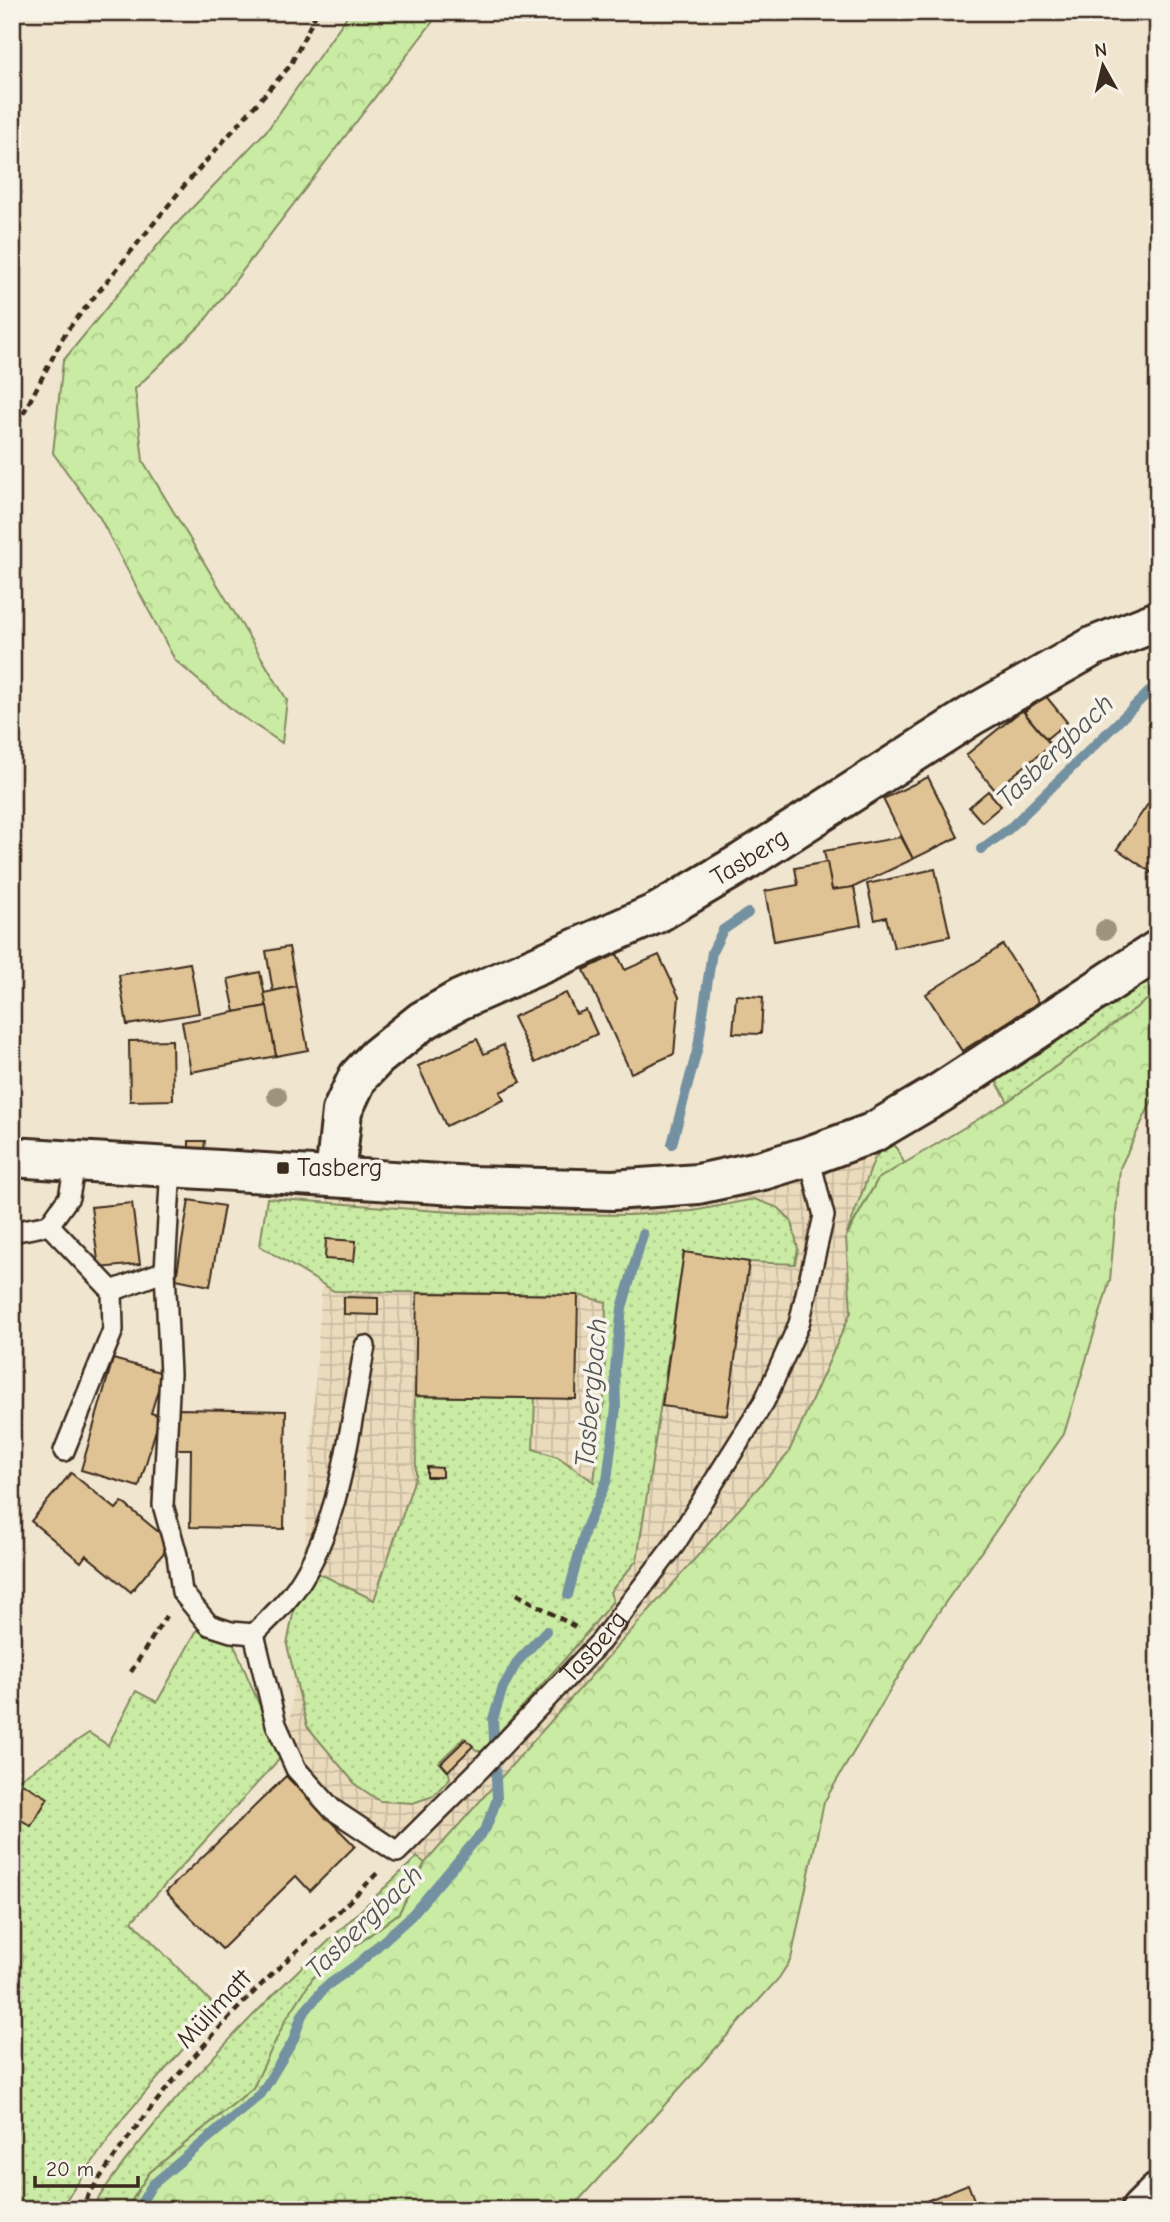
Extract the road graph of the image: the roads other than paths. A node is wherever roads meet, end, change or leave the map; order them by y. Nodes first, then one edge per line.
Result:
1 (1158, 621) edge
2 (1158, 950) edge
3 (809, 1156) junction
4 (12, 1157) edge
5 (76, 1160) junction
6 (171, 1166) junction
7 (335, 1177) junction
8 (49, 1225) junction
9 (12, 1232) edge
10 (165, 1271) junction
11 (112, 1291) junction
12 (365, 1346) dead end
13 (64, 1451) dead end
14 (254, 1634) junction
15 (1158, 2193) edge
16 (1141, 2210) edge

1 - 7 main road, Tasberg
2 - 3 main road
3 - 7 main road
3 - 14 lane, Tasberg
4 - 5 main road
5 - 6 main road
5 - 8 lane
6 - 7 main road
6 - 10 lane
8 - 9 lane
8 - 11 lane
10 - 11 lane
10 - 14 lane
11 - 13 lane
12 - 14 lane
15 - 16 main road

